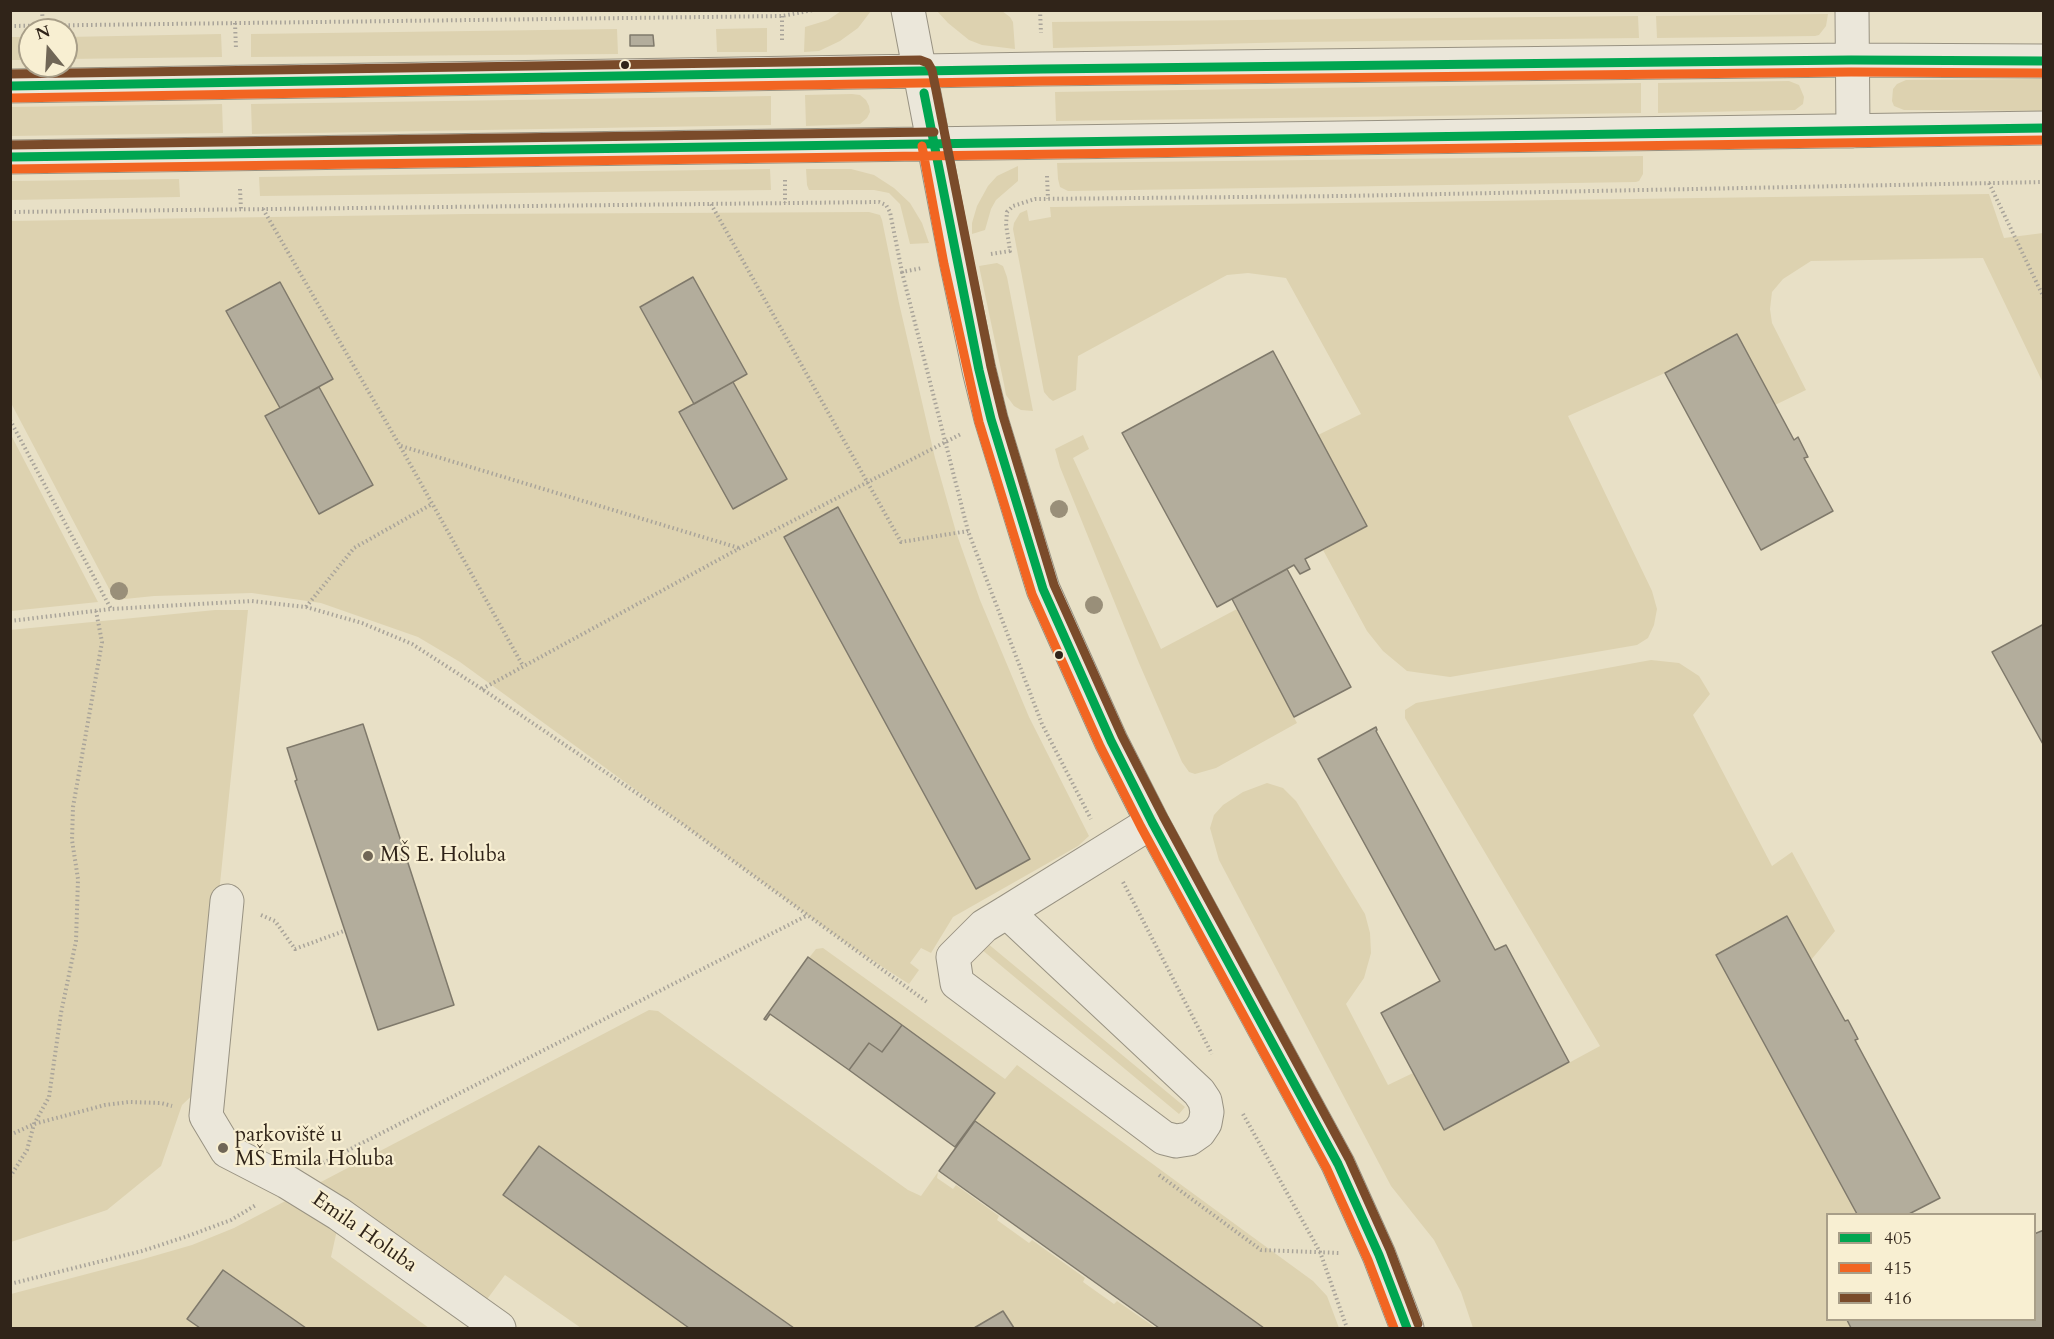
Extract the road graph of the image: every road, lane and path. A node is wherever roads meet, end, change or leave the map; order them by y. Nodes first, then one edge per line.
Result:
1 (813, 10) edge
2 (908, 10) edge
3 (1852, 10) edge
4 (78, 26) edge
5 (1851, 60) junction
6 (2043, 61) edge
7 (920, 72) junction
8 (10, 86) edge
9 (2043, 128) edge
10 (1853, 131) junction
11 (934, 144) junction
12 (10, 157) edge
13 (2043, 182) edge
14 (1989, 183) junction
15 (710, 203) junction
16 (262, 209) junction
17 (10, 212) edge
18 (956, 261) junction
19 (2043, 297) edge
20 (991, 418) junction
21 (10, 420) edge
22 (400, 446) junction
23 (868, 482) junction
24 (432, 504) junction
25 (968, 531) dead end
26 (740, 548) junction
27 (306, 607) junction
28 (111, 609) junction
29 (96, 611) junction
30 (10, 621) edge
31 (523, 666) junction
32 (482, 689) junction
33 (1152, 822) junction
34 (227, 901) joint
35 (1007, 912) junction
36 (808, 915) junction
37 (344, 931) dead end
38 (934, 1008) dead end
39 (206, 1116) junction
40 (34, 1124) junction
41 (10, 1135) edge
42 (1155, 1172) dead end
43 (10, 1177) edge
44 (287, 1182) junction
45 (1379, 1255) junction
46 (10, 1284) edge
47 (499, 1329) edge
48 (1407, 1329) edge

1 - 4 path
2 - 7 street
3 - 5 street
5 - 6 street
5 - 7 street
5 - 10 street
7 - 8 street
7 - 11 street
9 - 10 street
10 - 11 street
11 - 12 street
11 - 18 street
13 - 14 path
14 - 18 path
14 - 19 path
15 - 16 path
15 - 18 path
15 - 23 path
16 - 17 path
16 - 22 path
18 - 20 street
20 - 23 path
20 - 33 street
21 - 28 path
22 - 24 path
22 - 26 path
23 - 25 path
23 - 26 path
24 - 27 path
24 - 31 path
26 - 31 path
27 - 28 path
27 - 32 path
28 - 29 path
29 - 30 path
29 - 40 path
31 - 32 path
32 - 36 path
33 - 35 street
33 - 45 street
34 - 37 path
34 - 39 street
35 - 35 street
36 - 38 path
36 - 44 path
39 - 40 path
39 - 44 street, Emila Holuba
40 - 41 path
40 - 43 path
42 - 45 path
44 - 46 path
44 - 47 street, Emila Holuba
45 - 48 street

